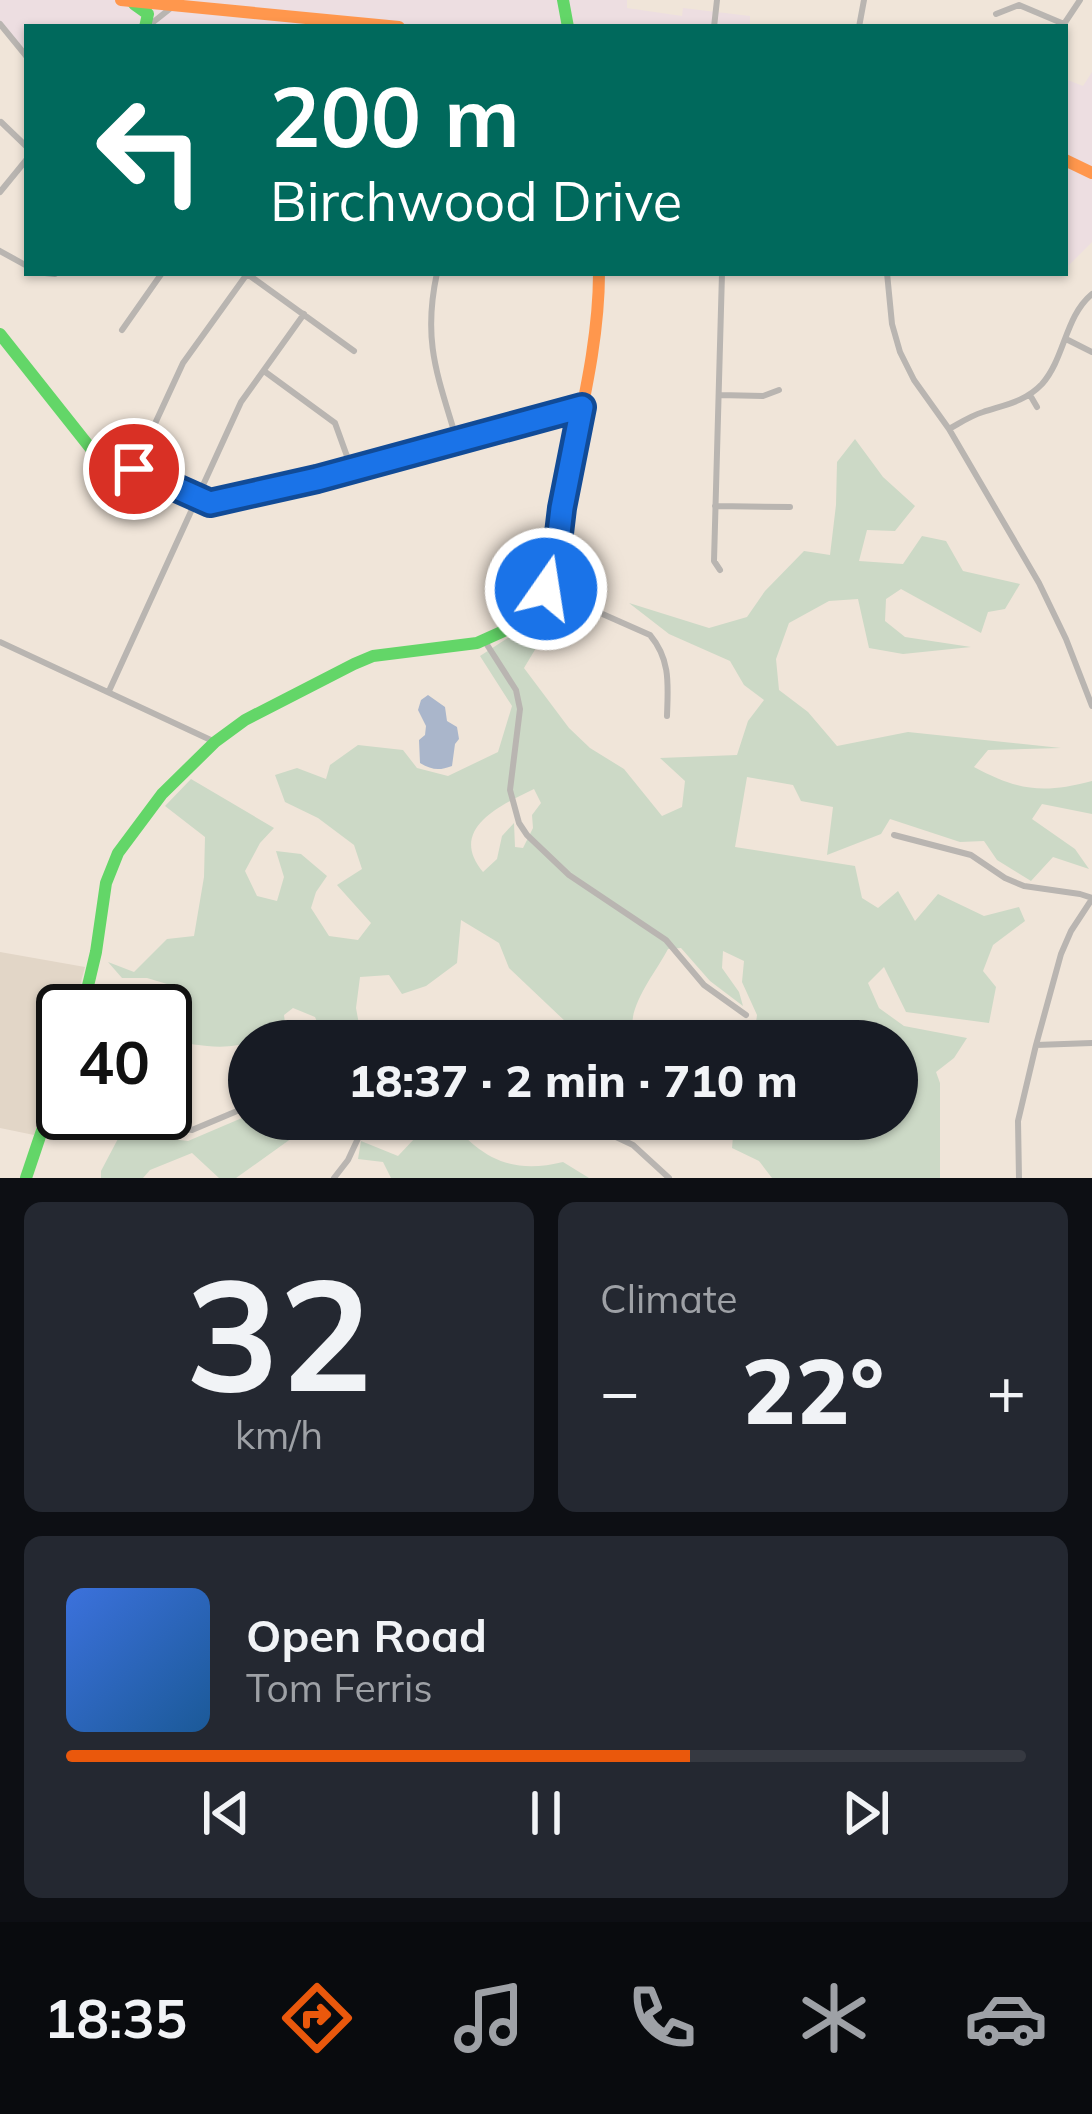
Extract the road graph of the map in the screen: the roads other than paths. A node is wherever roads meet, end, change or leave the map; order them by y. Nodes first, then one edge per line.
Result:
1 (123, 0) edge
2 (177, 3) edge
3 (997, 14) dead end
4 (0, 24) edge
5 (147, 24) edge
6 (150, 24) edge
7 (371, 24) edge
8 (1061, 24) edge
9 (24, 54) edge
10 (1, 122) edge
11 (24, 144) edge
12 (24, 163) edge
13 (0, 191) edge
14 (160, 276) edge
15 (245, 276) edge
16 (251, 276) edge
17 (436, 276) edge
18 (598, 276) edge
19 (722, 276) edge
20 (887, 276) edge
21 (1092, 294) edge
22 (304, 314) junction
23 (122, 330) dead end
24 (0, 334) edge
25 (1066, 340) junction
26 (354, 350) dead end
27 (1092, 352) edge
28 (263, 371) junction
29 (779, 390) dead end
30 (719, 395) junction
31 (1030, 395) junction
32 (582, 407) junction
33 (1037, 407) dead end
34 (949, 429) junction
35 (457, 441) junction
36 (134, 469) junction
37 (352, 470) junction
38 (197, 498) junction
39 (715, 506) junction
40 (790, 507) dead end
41 (720, 570) dead end
42 (546, 589) junction
43 (484, 640) junction
44 (0, 642) edge
45 (109, 691) junction
46 (1092, 706) edge
47 (667, 716) dead end
48 (215, 742) junction
49 (894, 835) dead end
50 (1092, 898) edge
51 (88, 984) edge
52 (746, 1016) dead end
53 (1092, 1043) edge
54 (1036, 1045) junction
55 (228, 1115) edge
56 (192, 1130) edge
57 (42, 1140) edge
58 (358, 1140) edge
59 (622, 1140) edge
60 (26, 1178) edge
61 (334, 1178) edge
62 (669, 1178) edge
63 (1018, 1178) edge

1 - 2 street
1 - 5 street
2 - 6 street
2 - 7 street
3 - 8 street
4 - 9 street
10 - 11 street
12 - 13 street
14 - 23 street
15 - 36 street
16 - 22 street
17 - 35 street
18 - 32 street
19 - 30 street
20 - 34 street
21 - 25 street
22 - 26 street
22 - 28 street
24 - 36 street
25 - 27 street
25 - 31 street
28 - 37 street
28 - 38 street
29 - 30 street
30 - 39 street
31 - 33 street
31 - 34 street
32 - 35 street
32 - 42 street
34 - 46 street
35 - 37 street
36 - 38 street
37 - 38 street
38 - 45 street
39 - 40 street
39 - 41 street
42 - 43 street
42 - 47 street
43 - 48 street
43 - 52 street
44 - 45 street
45 - 48 street
48 - 51 street
49 - 50 street
50 - 54 street
53 - 54 street
54 - 63 street
55 - 56 street
57 - 60 street
58 - 61 street
59 - 62 street

